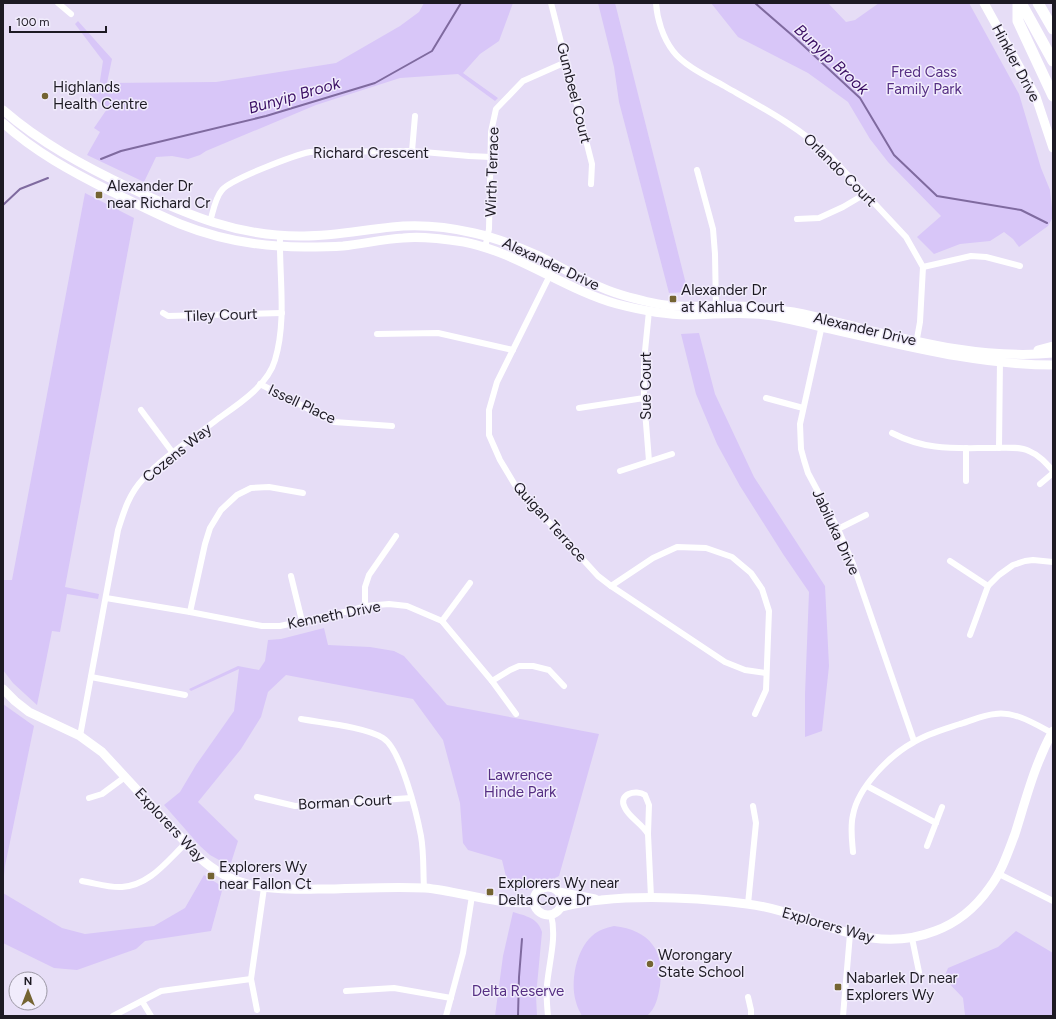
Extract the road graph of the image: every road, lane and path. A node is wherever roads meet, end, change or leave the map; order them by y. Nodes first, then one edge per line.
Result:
1 (58, 3) edge
2 (551, 3) edge
3 (656, 3) edge
4 (984, 3) edge
5 (1019, 3) edge
6 (1038, 3) edge
7 (70, 14) dead end
8 (1053, 29) edge
9 (1053, 61) edge
10 (566, 62) junction
11 (1053, 96) edge
12 (3, 110) edge
13 (414, 116) dead end
14 (3, 123) edge
15 (1053, 148) edge
16 (412, 151) junction
17 (491, 157) junction
18 (697, 170) dead end
19 (591, 184) dead end
20 (865, 194) junction
21 (797, 219) dead end
22 (210, 222) junction
23 (280, 235) junction
24 (488, 237) junction
25 (280, 247) junction
26 (485, 248) junction
27 (555, 265) junction
28 (1020, 266) dead end
29 (923, 267) junction
30 (550, 276) junction
31 (716, 310) junction
32 (649, 311) junction
33 (162, 313) dead end
34 (282, 313) junction
35 (823, 323) junction
36 (377, 334) dead end
37 (916, 345) junction
38 (1053, 346) edge
39 (513, 350) junction
40 (1053, 353) edge
41 (1003, 357) junction
42 (1053, 365) edge
43 (260, 384) junction
44 (644, 398) junction
45 (766, 398) dead end
46 (579, 408) dead end
47 (803, 408) junction
48 (141, 410) dead end
49 (392, 426) dead end
50 (892, 433) dead end
51 (966, 448) junction
52 (998, 448) junction
53 (173, 453) junction
54 (672, 454) dead end
55 (649, 461) junction
56 (620, 471) dead end
57 (1053, 472) edge
58 (966, 481) dead end
59 (1040, 484) dead end
60 (303, 493) dead end
61 (866, 515) dead end
62 (838, 529) junction
63 (396, 536) dead end
64 (950, 561) dead end
65 (1053, 562) edge
66 (291, 576) dead end
67 (470, 583) dead end
68 (611, 586) junction
69 (988, 586) junction
70 (106, 598) junction
71 (365, 606) junction
72 (190, 612) junction
73 (302, 621) junction
74 (442, 621) junction
75 (970, 635) dead end
76 (766, 673) junction
77 (91, 677) junction
78 (492, 681) junction
79 (564, 686) dead end
80 (3, 689) edge
81 (185, 695) dead end
82 (516, 714) dead end
83 (755, 714) dead end
84 (301, 718) dead end
85 (1053, 732) edge
86 (80, 736) junction
87 (914, 741) junction
88 (125, 777) junction
89 (867, 786) junction
90 (256, 797) dead end
91 (89, 798) dead end
92 (411, 798) junction
93 (753, 806) dead end
94 (942, 807) dead end
95 (936, 822) junction
96 (648, 834) junction
97 (185, 844) junction
98 (927, 846) dead end
99 (853, 852) dead end
100 (999, 874) junction
101 (82, 881) dead end
102 (264, 888) junction
103 (424, 888) junction
104 (559, 892) junction
105 (472, 896) junction
106 (651, 897) junction
107 (600, 900) junction
108 (1053, 901) edge
109 (533, 902) junction
110 (748, 904) junction
111 (561, 907) junction
112 (552, 915) junction
113 (850, 934) junction
114 (912, 938) junction
115 (919, 972) dead end
116 (251, 979) junction
117 (346, 991) dead end
118 (748, 997) dead end
119 (451, 998) junction
120 (142, 1001) junction
121 (257, 1010) dead end
122 (113, 1016) edge
123 (151, 1016) edge
124 (446, 1016) edge
125 (548, 1016) edge
126 (751, 1016) edge
127 (843, 1016) edge

1 - 7 street
2 - 10 street, Gumbeel Court
3 - 20 street, Orlando Court
4 - 15 main road, Hinkler Drive
5 - 9 highway
5 - 11 highway
6 - 8 highway
10 - 17 street, Wirth Terrace
10 - 19 street, Gumbeel Court
12 - 22 main road, Alexander Drive
13 - 16 street
14 - 25 main road, Alexander Drive
16 - 17 street, Richard Crescent
16 - 22 street, Richard Crescent
17 - 24 street, Wirth Terrace
18 - 31 street
20 - 21 street
20 - 29 street, Orlando Court
22 - 23 main road, Alexander Drive
23 - 24 main road, Alexander Drive
23 - 25 street, Cozens Way
24 - 26 street, Wirth Terrace
24 - 27 main road, Alexander Drive
25 - 26 main road, Alexander Drive
25 - 34 street, Cozens Way
26 - 30 main road, Alexander Drive
27 - 30 street, Quigan Terrace
27 - 31 main road, Alexander Drive
28 - 29 street
29 - 37 street
30 - 32 main road, Alexander Drive
30 - 39 street, Quigan Terrace
31 - 32 main road, Alexander Drive
31 - 35 main road, Alexander Drive
32 - 44 street, Sue Court
33 - 34 street, Tiley Court
34 - 43 street, Cozens Way
35 - 37 main road, Alexander Drive
35 - 47 street, Jabiluka Drive
36 - 39 street
37 - 41 main road, Alexander Drive
38 - 41 main road
39 - 68 street, Quigan Terrace
40 - 41 main road, Alexander Drive
41 - 42 main road, Alexander Drive
41 - 52 street
43 - 49 street, Issell Place
43 - 53 street, Cozens Way
44 - 46 street
44 - 55 street, Sue Court
45 - 47 street
47 - 62 street, Jabiluka Drive
48 - 53 street
50 - 51 street
51 - 52 street
51 - 58 street
52 - 57 street
53 - 70 street, Cozens Way
54 - 55 street
55 - 56 street
57 - 59 street
60 - 72 street
61 - 62 street
62 - 87 street, Jabiluka Drive
63 - 71 street
64 - 69 street
65 - 69 street
66 - 73 street
67 - 74 street
68 - 76 street, Quigan Terrace
68 - 76 street
69 - 75 street
70 - 72 street, Kenneth Drive
70 - 77 street, Cozens Way
71 - 73 street, Kenneth Drive
71 - 74 street, Kenneth Drive
72 - 73 street, Kenneth Drive
74 - 78 street, Kenneth Drive
76 - 83 street
77 - 81 street
77 - 86 street, Cozens Way
78 - 79 street
78 - 82 street, Kenneth Drive
80 - 86 main road, Explorers Way
84 - 92 street
85 - 87 street
85 - 100 main road, Explorers Way
86 - 88 main road, Explorers Way
87 - 89 street
88 - 91 street
88 - 97 main road, Explorers Way
89 - 95 street
89 - 99 street
90 - 92 street, Borman Court
92 - 103 street
93 - 110 street
94 - 95 street
95 - 98 street
96 - 96 street
96 - 106 street
97 - 101 street
97 - 102 main road, Explorers Way
100 - 108 street
100 - 114 main road, Explorers Way
102 - 103 main road, Explorers Way
102 - 116 street
103 - 105 main road, Explorers Way
104 - 107 main road, Explorers Way
104 - 109 main road, Explorers Way
104 - 111 main road
105 - 109 main road, Explorers Way
105 - 119 street
106 - 107 main road, Explorers Way
106 - 110 main road, Explorers Way
107 - 111 main road, Explorers Way
109 - 112 main road
110 - 113 main road, Explorers Way
111 - 112 main road
112 - 125 street
113 - 114 main road, Explorers Way
113 - 127 street
114 - 115 street
116 - 120 street
116 - 121 street
117 - 119 street
118 - 126 street
119 - 124 street
120 - 122 street
120 - 123 street

